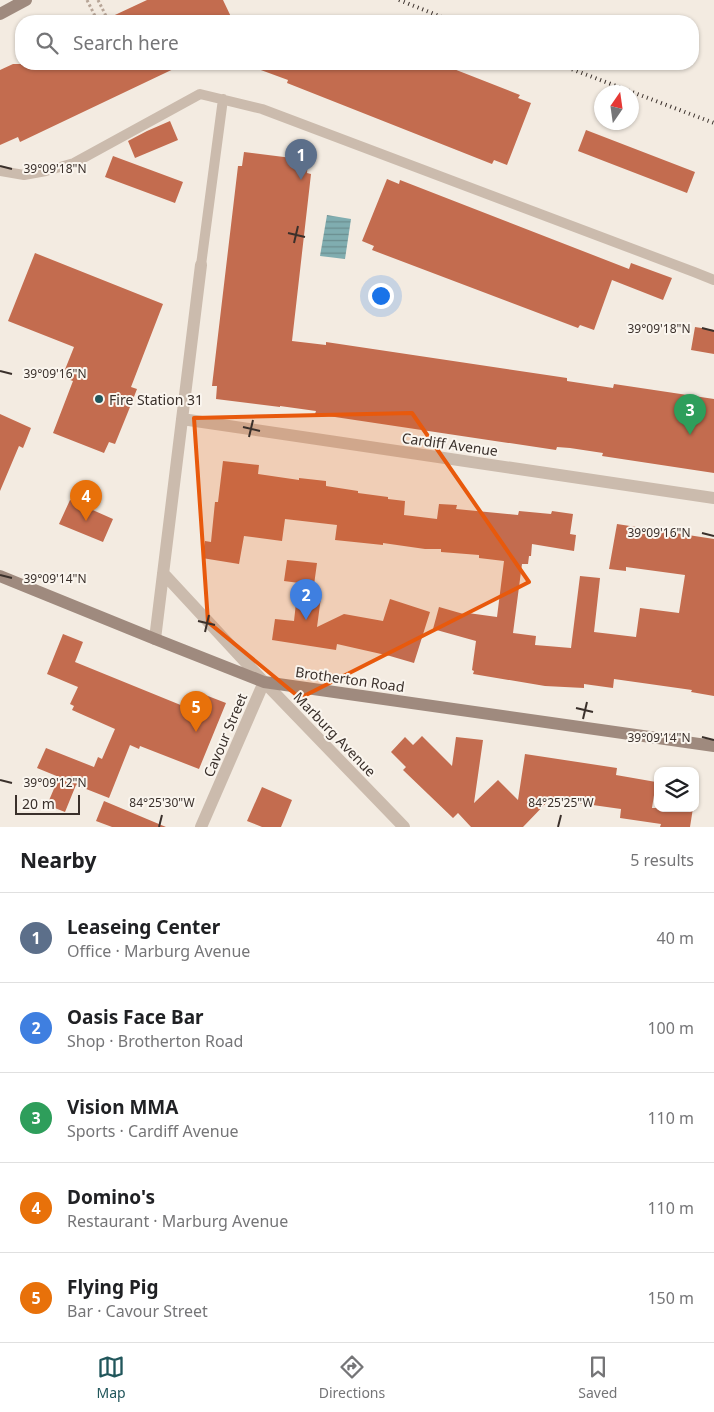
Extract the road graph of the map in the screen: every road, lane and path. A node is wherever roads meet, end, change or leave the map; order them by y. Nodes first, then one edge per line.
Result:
1 (26, 0) edge
2 (87, 0) edge
3 (98, 0) edge
4 (0, 14) edge
5 (94, 15) edge
6 (106, 15) edge
7 (223, 99) junction
8 (0, 170) edge
9 (201, 265) joint
10 (714, 280) edge
11 (182, 419) junction
12 (714, 498) edge
13 (163, 573) junction
14 (0, 576) edge
15 (155, 639) junction
16 (264, 682) junction
17 (714, 746) edge
18 (202, 827) edge
19 (404, 827) edge

1 - 4 street
2 - 5 path
3 - 6 path
7 - 8 lane
7 - 9 lane
7 - 10 lane
9 - 11 street
11 - 12 street, Cardiff Avenue
11 - 13 street
13 - 15 street
13 - 16 street, Marburg Avenue
14 - 15 street, Brotherton Road
15 - 16 street, Brotherton Road
16 - 17 street, Brotherton Road
16 - 18 street, Cavour Street
16 - 19 street, Marburg Avenue

